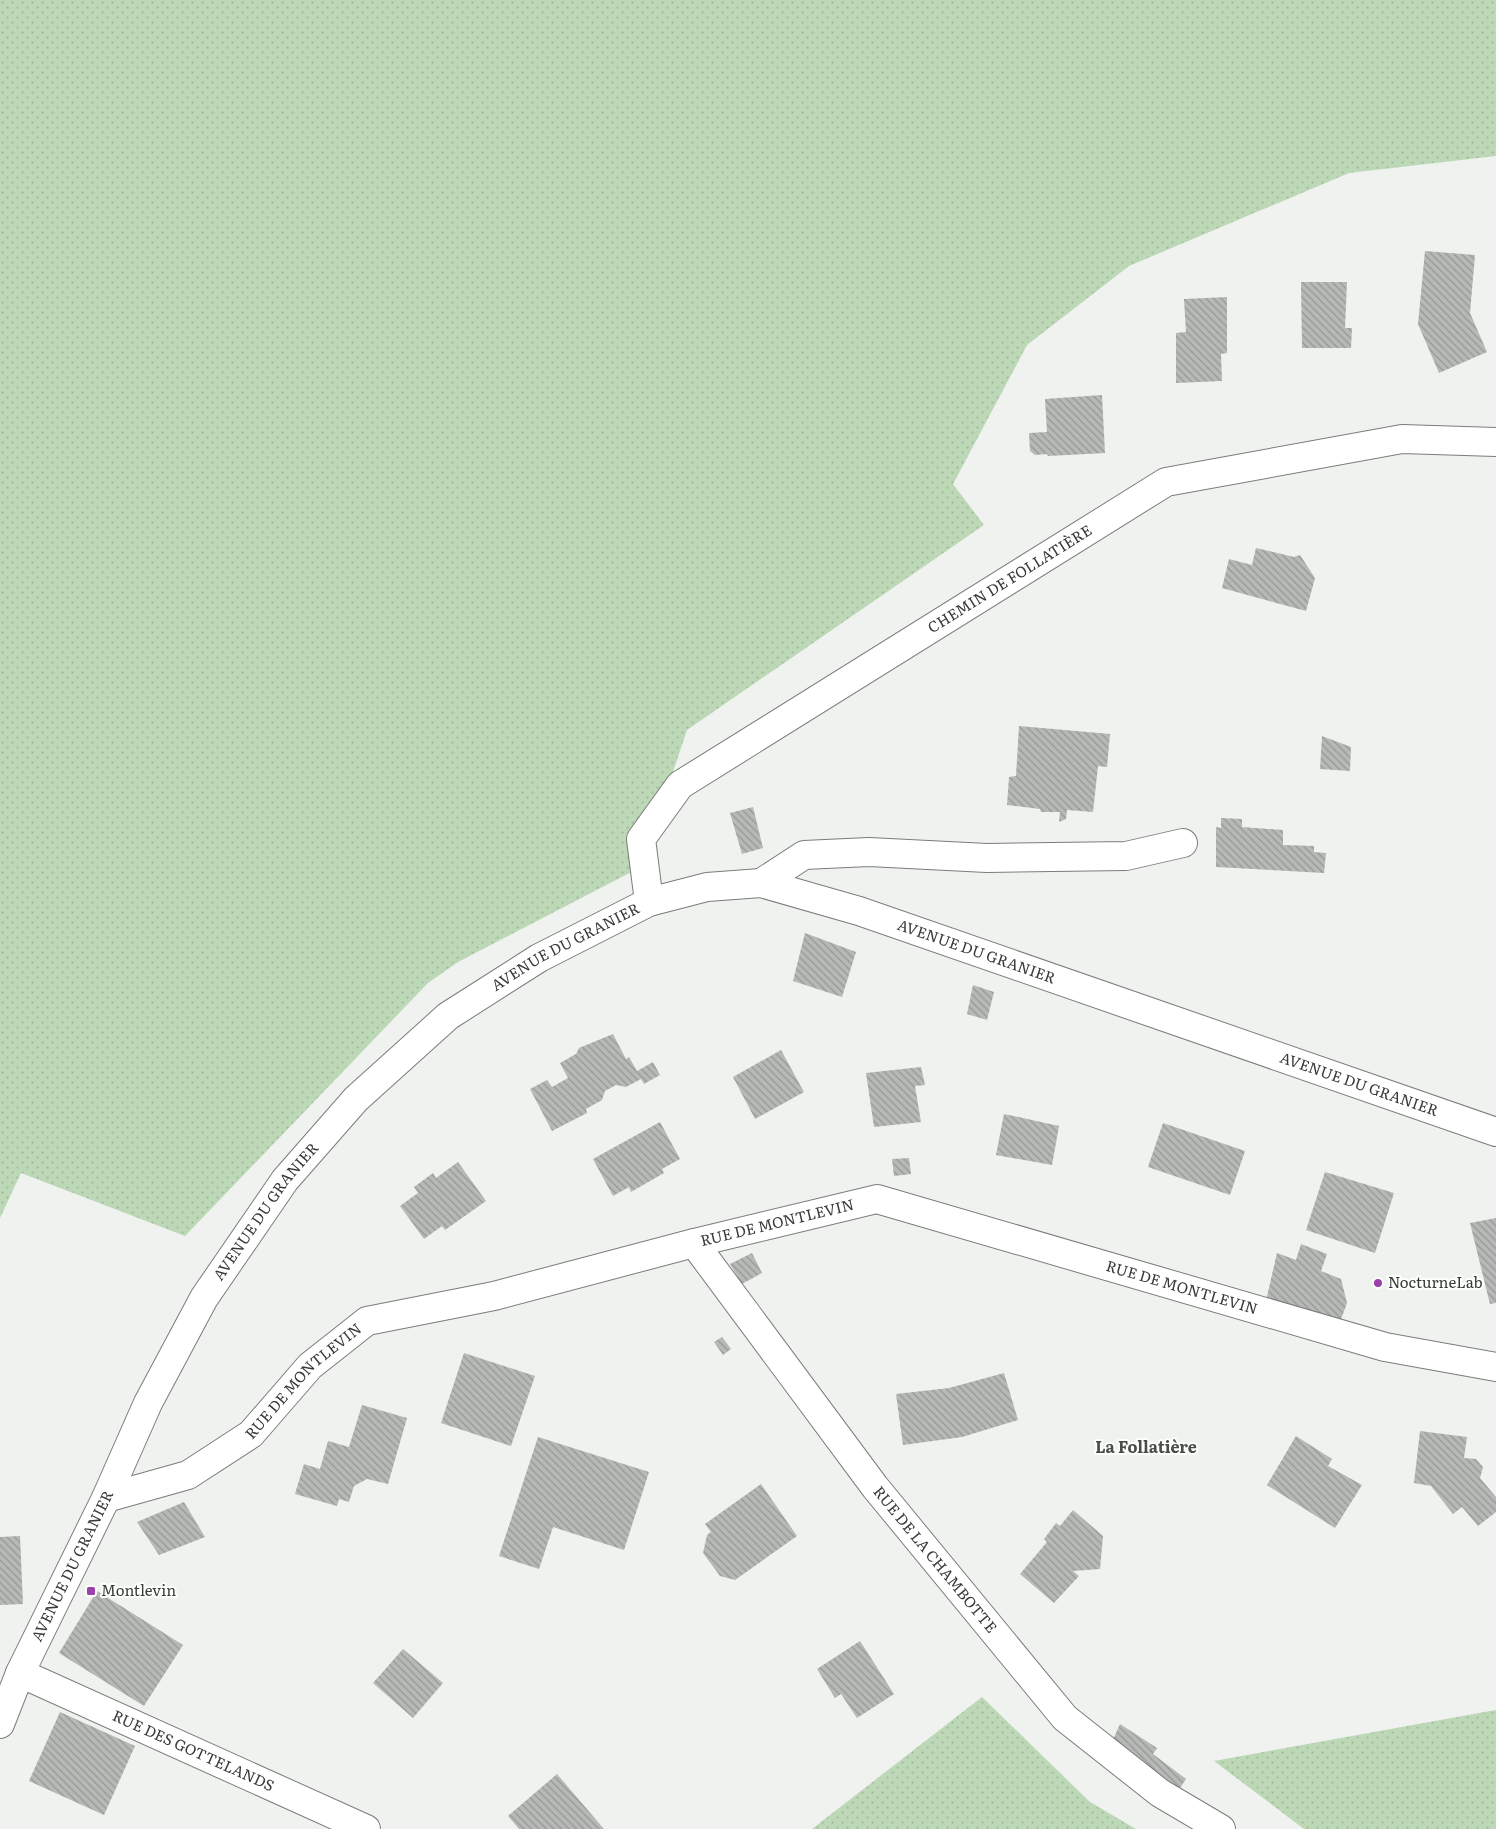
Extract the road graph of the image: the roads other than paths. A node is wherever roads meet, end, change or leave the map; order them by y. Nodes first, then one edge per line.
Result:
1 (1496, 442) edge
2 (1183, 844) dead end
3 (761, 883) junction
4 (649, 902) junction
5 (1496, 1132) edge
6 (694, 1243) junction
7 (1496, 1367) edge
8 (106, 1498) junction
9 (20, 1673) junction
10 (0, 1724) edge
11 (366, 1829) edge
12 (1221, 1829) edge

1 - 4 street, CHEMIN DE FOLLATIÈRE
2 - 3 street
3 - 4 street, AVENUE DU GRANIER
3 - 5 street, AVENUE DU GRANIER
4 - 8 street, AVENUE DU GRANIER
6 - 7 street, RUE DE MONTLEVIN
6 - 8 street, RUE DE MONTLEVIN
6 - 12 street, RUE DE LA CHAMBOTTE
8 - 9 street, AVENUE DU GRANIER
9 - 10 street, AVENUE DU GRANIER
9 - 11 street, RUE DES GOTTELANDS

